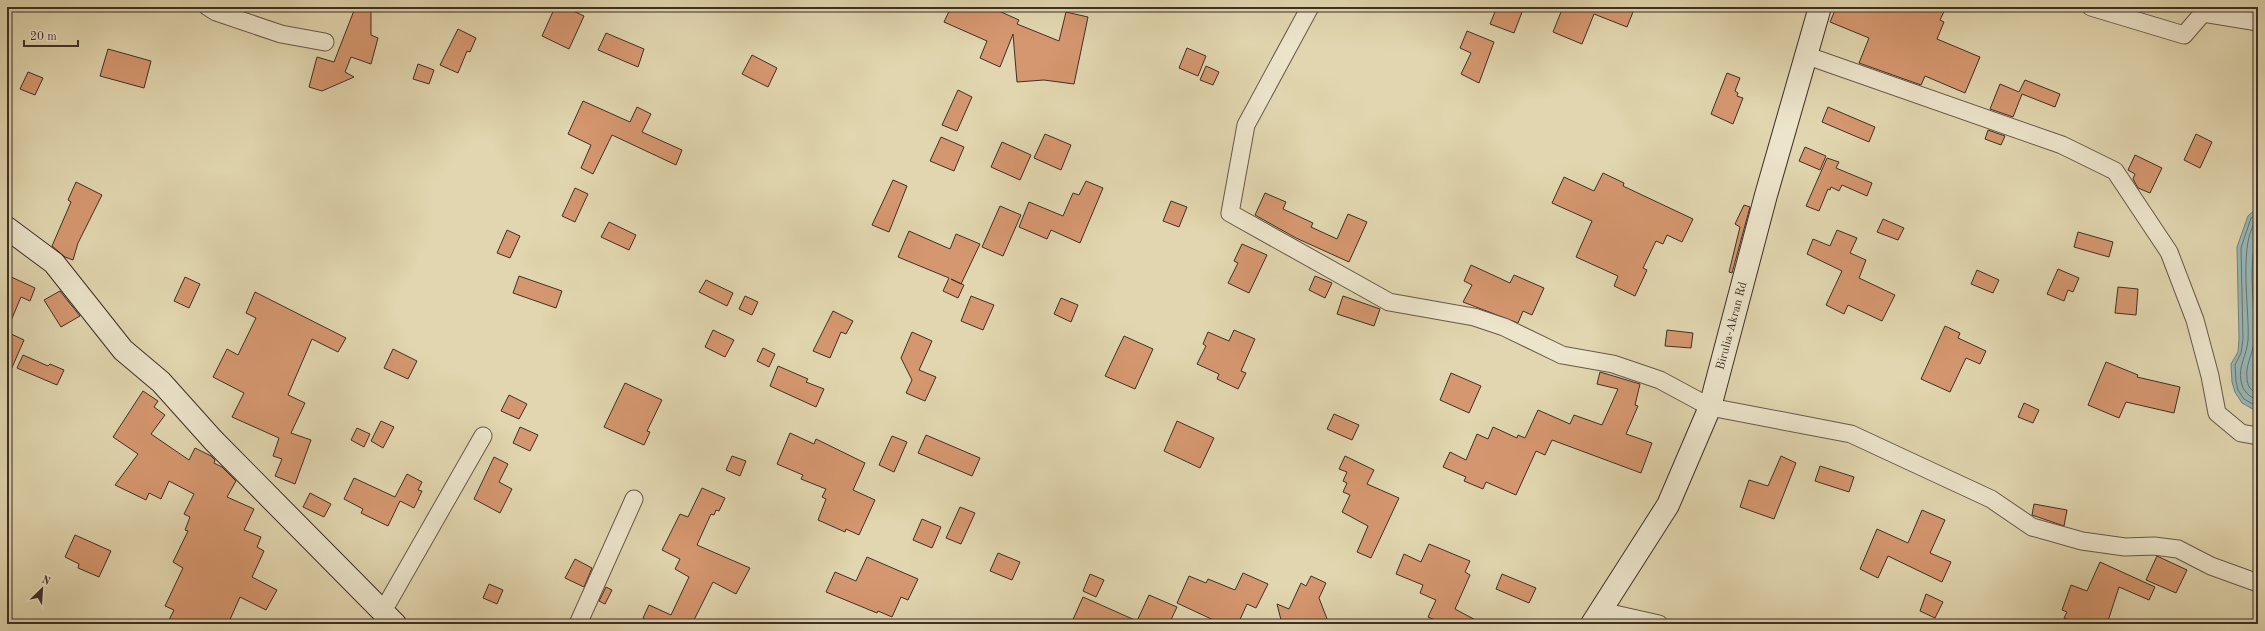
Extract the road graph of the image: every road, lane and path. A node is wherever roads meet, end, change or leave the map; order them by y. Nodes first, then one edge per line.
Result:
1 (208, 7) edge
2 (1310, 7) edge
3 (1820, 7) edge
4 (2091, 7) edge
5 (2258, 22) edge
6 (325, 42) dead end
7 (1805, 55) junction
8 (7, 228) edge
9 (1710, 407) junction
10 (483, 436) dead end
11 (2258, 436) edge
12 (634, 499) dead end
13 (2258, 583) edge
14 (1596, 617) edge
15 (389, 618) edge
16 (578, 624) edge
17 (1659, 624) edge

1 - 6 street
2 - 9 street
3 - 7 street, Birulia-Akran Rd
4 - 5 street
7 - 9 street, Birulia-Akran Rd
7 - 11 street
8 - 15 street
9 - 13 street
9 - 14 street, Birulia-Akran Rd
10 - 15 street
12 - 16 street
14 - 17 street

